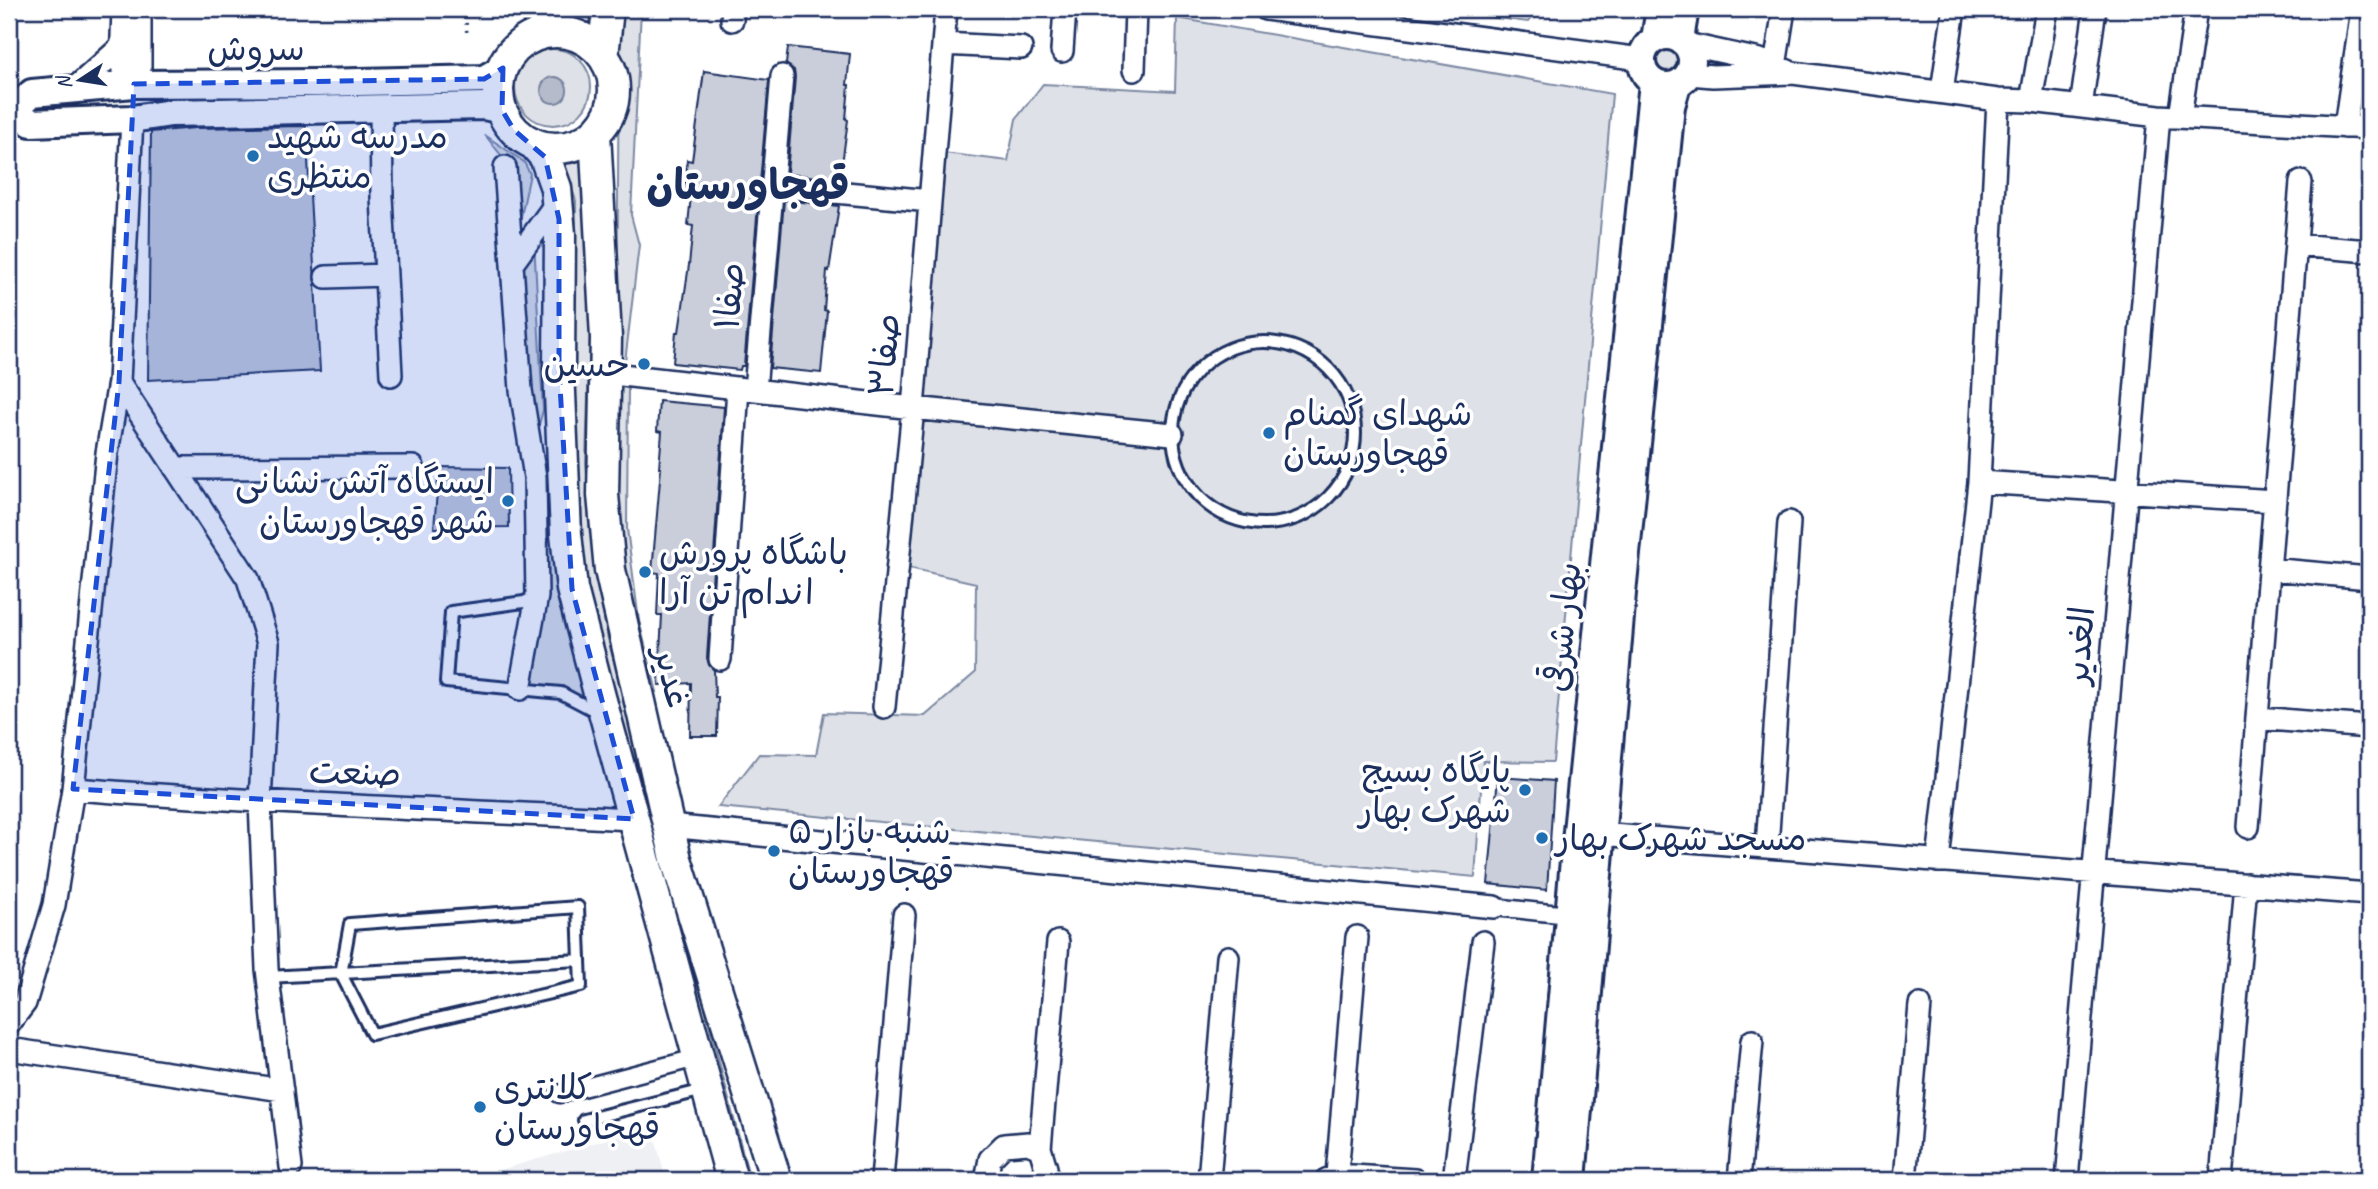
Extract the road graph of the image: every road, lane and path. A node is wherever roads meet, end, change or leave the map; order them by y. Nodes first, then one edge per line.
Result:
1 (123, 9) edge
2 (140, 9) edge
3 (465, 9) edge
4 (608, 9) edge
5 (946, 9) edge
6 (1065, 9) edge
7 (1136, 9) edge
8 (1266, 9) edge
9 (1660, 9) edge
10 (1685, 9) edge
11 (1784, 9) edge
12 (1954, 9) edge
13 (2047, 9) edge
14 (2095, 9) edge
15 (2196, 9) edge
16 (2361, 9) edge
17 (551, 20) edge
18 (467, 35) dead end
19 (943, 44) junction
20 (122, 47) junction
21 (1021, 48) dead end
22 (1062, 51) dead end
23 (603, 56) junction
24 (1669, 60) junction
25 (503, 68) junction
26 (1134, 70) dead end
27 (1784, 70) junction
28 (782, 76) dead end
29 (134, 84) junction
30 (74, 89) junction
31 (1942, 91) junction
32 (1998, 100) junction
33 (2031, 101) junction
34 (2081, 107) junction
35 (381, 108) junction
36 (12, 110) edge
37 (502, 110) junction
38 (2169, 116) junction
39 (132, 119) junction
40 (2345, 127) junction
41 (2369, 128) edge
42 (595, 134) junction
43 (533, 144) junction
44 (505, 167) dead end
45 (2301, 182) dead end
46 (777, 194) junction
47 (557, 201) junction
48 (930, 201) junction
49 (2296, 245) junction
50 (2369, 251) edge
51 (512, 264) junction
52 (386, 275) junction
53 (326, 277) dead end
54 (604, 373) junction
55 (391, 375) dead end
56 (119, 383) junction
57 (746, 389) junction
58 (913, 408) junction
59 (1172, 434) junction
60 (562, 437) junction
61 (413, 467) dead end
62 (175, 468) junction
63 (535, 477) junction
64 (1979, 482) junction
65 (2127, 490) junction
66 (2275, 501) junction
67 (1789, 522) dead end
68 (2269, 569) junction
69 (2369, 578) edge
70 (537, 596) junction
71 (720, 659) dead end
72 (520, 689) junction
73 (884, 706) dead end
74 (605, 716) junction
75 (2257, 718) junction
76 (2369, 727) edge
77 (73, 789) junction
78 (260, 802) junction
79 (634, 820) junction
80 (668, 826) junction
81 (2248, 827) dead end
82 (1589, 833) junction
83 (1767, 847) junction
84 (1938, 860) junction
85 (2093, 872) junction
86 (2246, 884) junction
87 (2369, 894) edge
88 (1494, 907) joint
89 (904, 915) dead end
90 (1569, 915) junction
91 (1357, 937) dead end
92 (1058, 942) dead end
93 (1483, 942) dead end
94 (1228, 957) dead end
95 (580, 960) junction
96 (341, 974) junction
97 (268, 977) junction
98 (1920, 1005) dead end
99 (9, 1024) edge
100 (1752, 1041) dead end
101 (9, 1049) edge
102 (700, 1057) junction
103 (708, 1089) junction
104 (282, 1090) junction
105 (559, 1094) dead end
106 (584, 1120) dead end
107 (1040, 1148) junction
108 (291, 1167) dead end
109 (1331, 1178) edge
110 (732, 1180) edge
111 (776, 1180) edge
112 (882, 1180) edge
113 (986, 1180) edge
114 (1046, 1180) edge
115 (1209, 1180) edge
116 (1415, 1180) edge
117 (1454, 1180) edge
118 (1546, 1180) edge
119 (1572, 1180) edge
120 (1739, 1180) edge
121 (1905, 1180) edge
122 (2067, 1180) edge
123 (2221, 1180) edge

1 - 20 street
2 - 29 street
3 - 18 path
4 - 23 main road
5 - 19 street, صفا۳
6 - 22 street
7 - 26 street
8 - 24 street
9 - 24 street
10 - 24 street
11 - 27 street
12 - 31 street
13 - 33 street
14 - 34 street
15 - 38 street, الغدیر
16 - 40 street
17 - 23 main road
17 - 25 main road
19 - 21 street
19 - 48 street, صفا۳
20 - 29 street
20 - 30 street
23 - 42 main road
24 - 27 street
24 - 27 street
24 - 82 street, بهار شرقی
25 - 29 street, سروش
25 - 37 main road
27 - 31 street
28 - 46 street, صفا۱
29 - 30 street, سروش
29 - 39 street
30 - 36 street, سروش
31 - 32 street
32 - 33 street
32 - 64 street
33 - 34 street
34 - 38 street
35 - 37 street, سروش
35 - 39 street, سروش
35 - 52 street
36 - 39 street, سروش
37 - 43 main road
38 - 40 street
38 - 65 street, الغدیر
39 - 56 street
40 - 41 street
42 - 43 main road
42 - 54 main road, غدیر
43 - 47 main road
44 - 51 street
45 - 49 street
46 - 48 street
46 - 57 street, صفا۱
47 - 51 street
47 - 60 main road
48 - 58 street, صفا۳
49 - 50 street
49 - 66 street
51 - 63 street
52 - 53 street
52 - 55 street
54 - 57 street
54 - 80 main road, غدیر
56 - 62 street
56 - 77 street
57 - 58 street
57 - 71 street, صفا۱
58 - 59 street
58 - 73 street, صفا۳
59 - 59 lane
60 - 63 street
60 - 74 main road
61 - 62 street
62 - 78 street
63 - 70 street
64 - 65 street
64 - 84 street
65 - 66 street
65 - 85 street, الغدیر
66 - 68 street
67 - 83 street
68 - 69 street
68 - 75 street
70 - 72 street
70 - 72 lane
72 - 74 lane
74 - 79 main road
75 - 76 street
75 - 81 street
77 - 78 street, صنعت
77 - 99 street
78 - 79 street, صنعت
78 - 97 street
79 - 102 main road
80 - 88 street
80 - 111 main road, غدیر
82 - 83 street
82 - 90 street, بهار شرقی
82 - 119 street, بهار شرقی
83 - 84 street
84 - 85 street
85 - 86 street
85 - 122 street, الغدیر
86 - 87 street
86 - 123 street
88 - 90 street
89 - 112 street
90 - 118 street, بهار شرقی
91 - 109 street
92 - 107 street
93 - 117 street
94 - 115 street
95 - 96 lane
95 - 96 lane
95 - 96 lane
96 - 97 lane
97 - 104 street
98 - 121 street
100 - 120 street
101 - 104 street
102 - 103 main road
102 - 105 street
103 - 106 lane
103 - 110 main road
104 - 108 street
107 - 113 street
107 - 114 street
109 - 116 street

